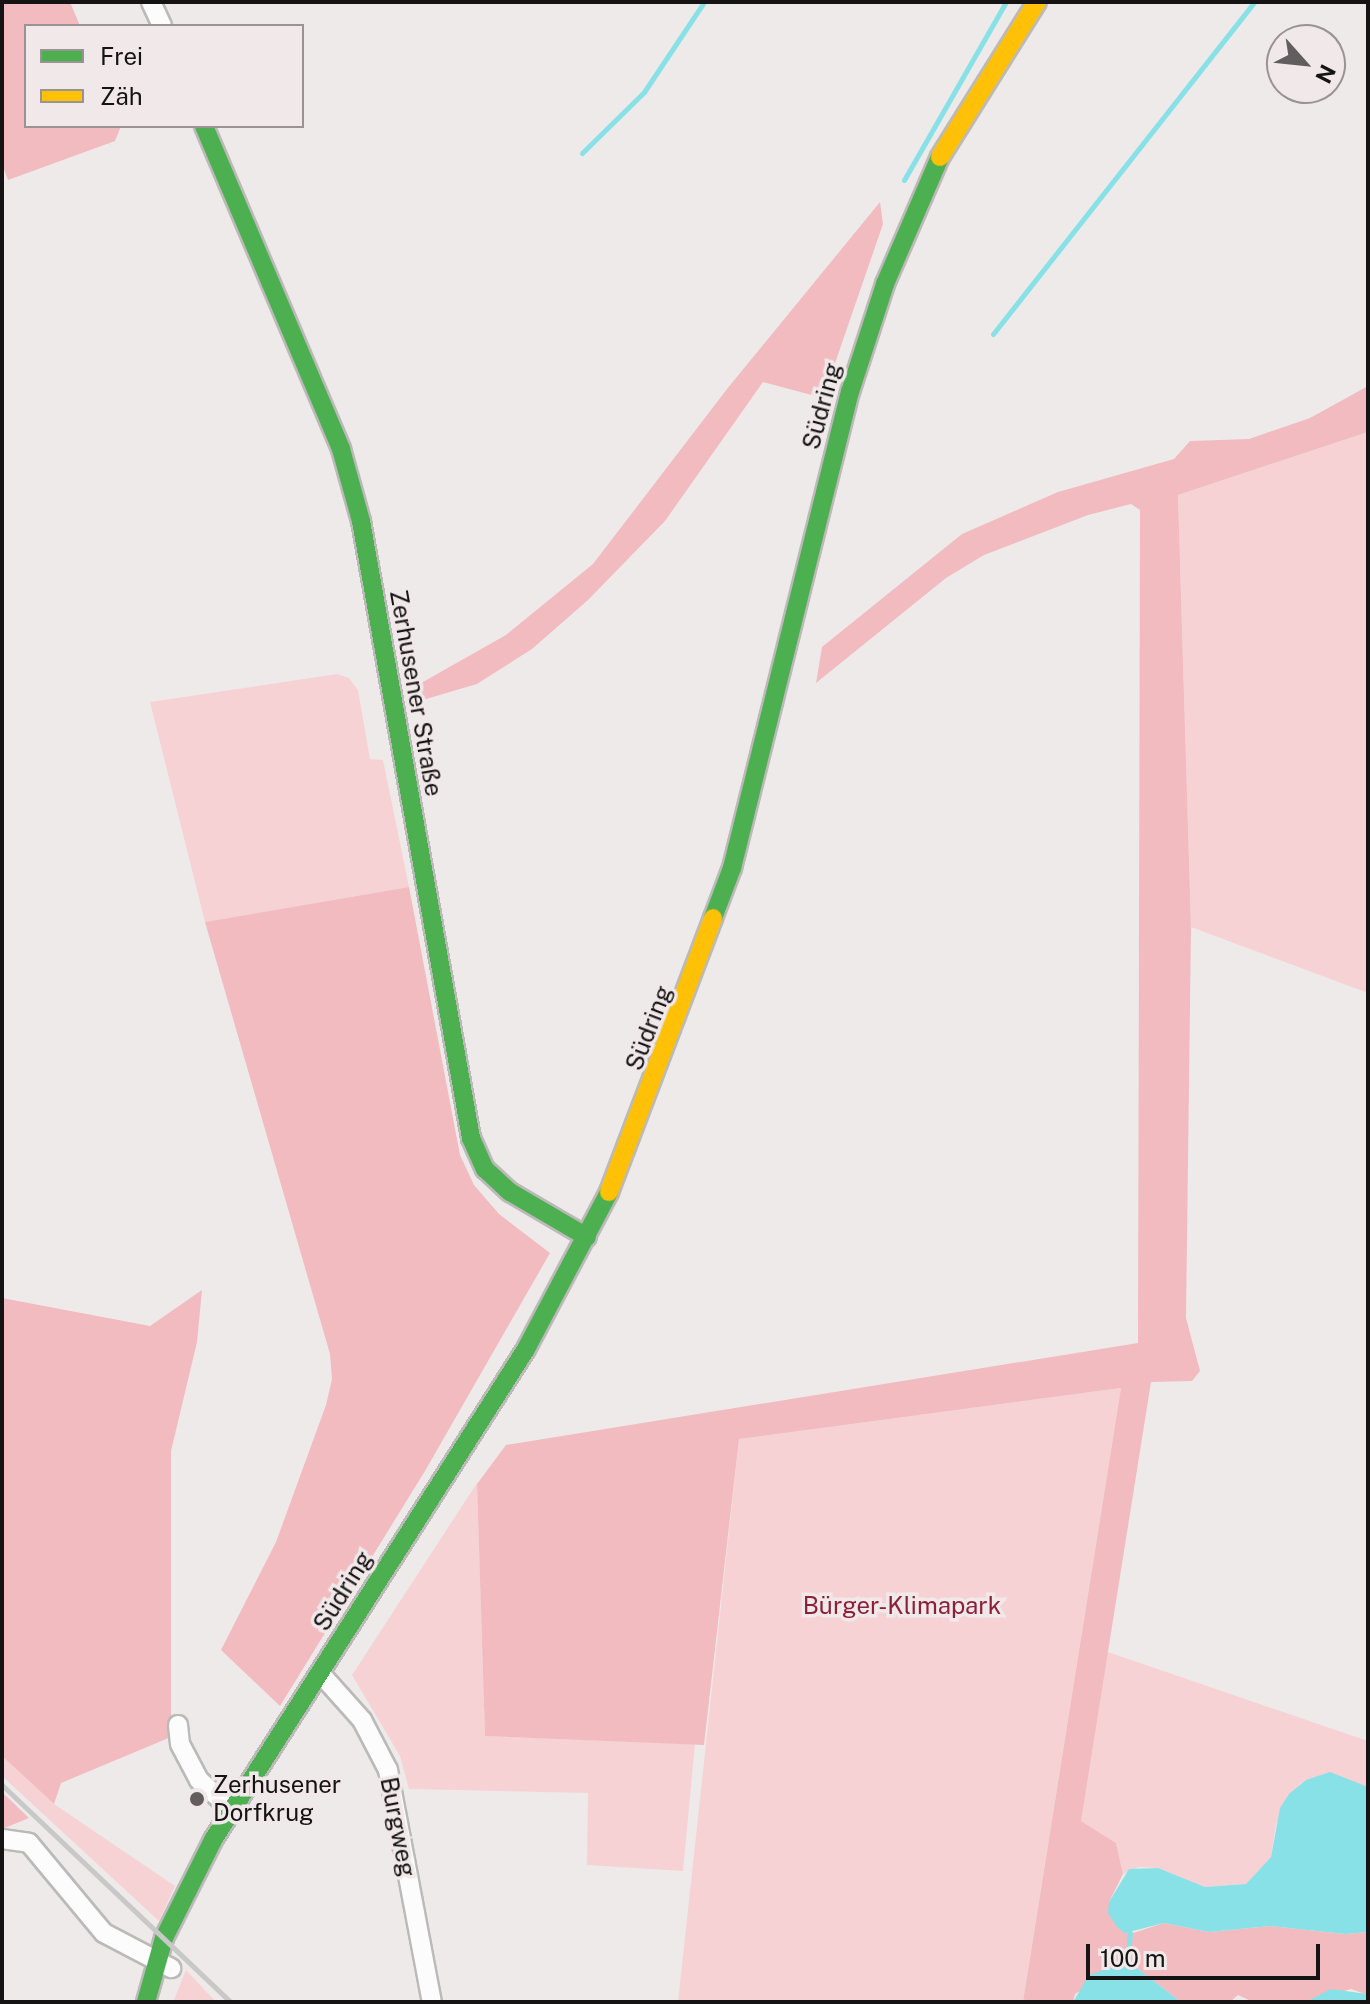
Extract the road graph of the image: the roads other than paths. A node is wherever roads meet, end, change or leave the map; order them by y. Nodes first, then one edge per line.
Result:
1 (151, 2) edge
2 (1037, 2) edge
3 (161, 24) edge
4 (205, 128) edge
5 (587, 1237) junction
6 (320, 1673) junction
7 (178, 1725) dead end
8 (232, 1810) junction
9 (2, 1839) edge
10 (163, 1965) junction
11 (146, 2002) edge
12 (432, 2002) edge

1 - 3 street
2 - 5 main road, Südring
4 - 5 main road, Zerhusener Straße
5 - 6 main road, Südring
6 - 8 main road, Südring
6 - 12 street, Burgweg
7 - 8 street
8 - 10 main road, Südring
9 - 10 street
10 - 11 main road, Südring

